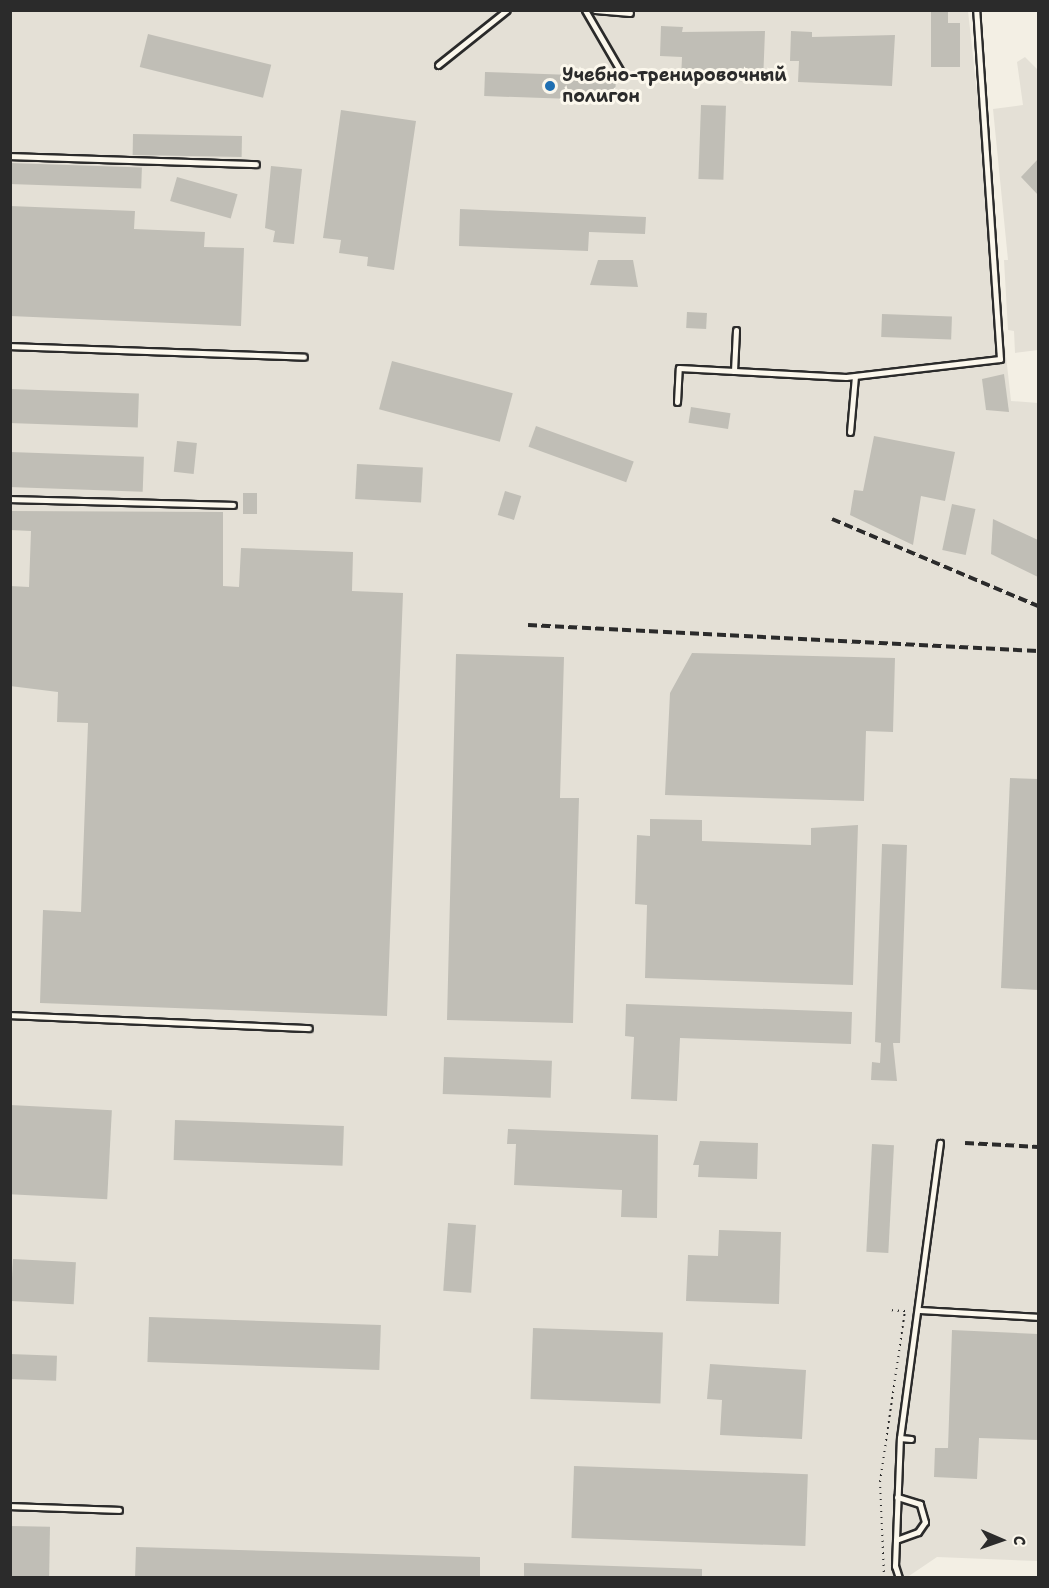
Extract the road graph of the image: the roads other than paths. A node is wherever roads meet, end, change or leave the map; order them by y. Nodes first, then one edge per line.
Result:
1 (507, 10) edge
2 (585, 10) edge
3 (595, 10) edge
4 (976, 10) edge
5 (630, 13) dead end
6 (438, 65) dead end
7 (624, 77) dead end
8 (10, 156) edge
9 (256, 164) dead end
10 (736, 330) dead end
11 (10, 346) edge
12 (304, 357) dead end
13 (734, 371) junction
14 (855, 376) junction
15 (677, 402) dead end
16 (850, 432) dead end
17 (10, 499) edge
18 (233, 505) dead end
19 (10, 1015) edge
20 (309, 1028) dead end
21 (940, 1143) dead end
22 (918, 1311) junction
23 (1038, 1317) edge
24 (900, 1438) junction
25 (911, 1439) dead end
26 (897, 1497) junction
27 (10, 1506) edge
28 (119, 1510) dead end
29 (896, 1540) junction
30 (899, 1578) edge

1 - 6 lane
2 - 7 lane
3 - 5 lane
4 - 14 lane
8 - 9 lane
10 - 13 lane
11 - 12 lane
13 - 14 lane
13 - 15 lane
14 - 16 lane
17 - 18 lane
19 - 20 lane
21 - 22 lane
22 - 23 lane
22 - 24 lane
24 - 25 lane
24 - 26 lane
26 - 29 lane
26 - 29 lane
27 - 28 lane
29 - 30 lane

